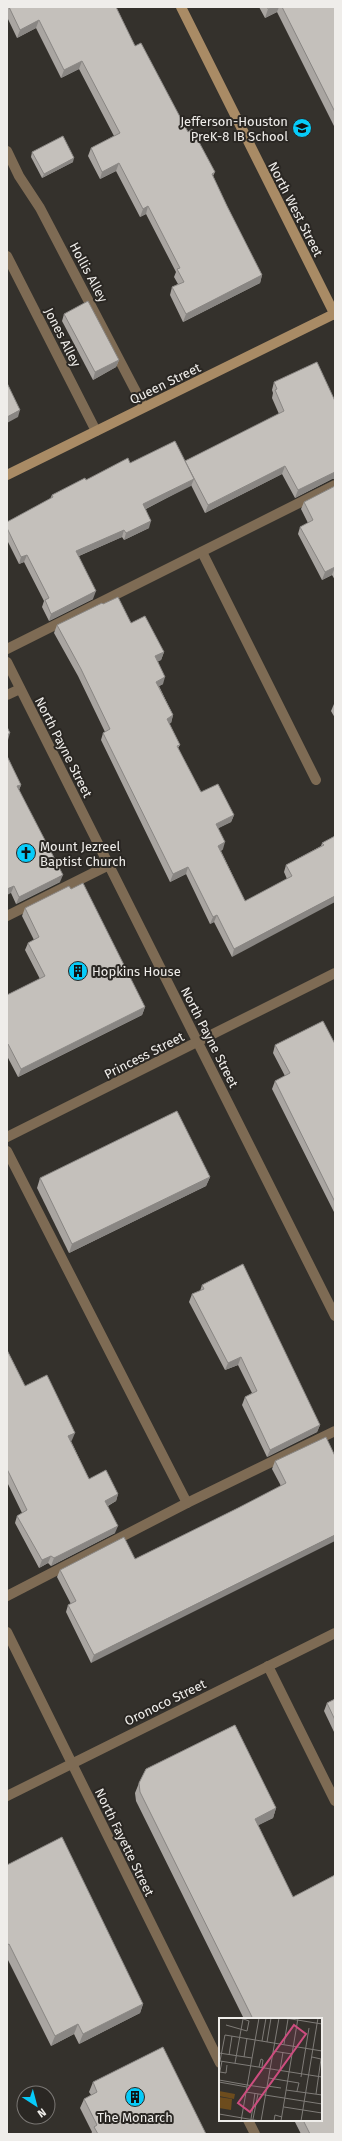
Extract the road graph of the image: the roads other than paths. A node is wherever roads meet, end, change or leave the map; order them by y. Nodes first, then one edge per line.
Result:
1 (180, 7) edge
2 (7, 151) edge
3 (7, 256) edge
4 (335, 315) edge
5 (144, 407) junction
6 (96, 431) junction
7 (7, 475) edge
8 (335, 485) edge
9 (202, 552) junction
10 (7, 649) edge
11 (7, 662) edge
12 (20, 689) junction
13 (7, 695) edge
14 (316, 780) dead end
15 (109, 865) junction
16 (7, 916) edge
17 (335, 973) edge
18 (198, 1042) junction
19 (7, 1137) edge
20 (7, 1151) edge
21 (335, 1316) edge
22 (335, 1431) edge
23 (187, 1503) junction
24 (7, 1596) edge
25 (7, 1632) edge
26 (335, 1633) edge
27 (268, 1666) junction
28 (72, 1763) junction
29 (7, 1796) edge
30 (335, 1801) edge
31 (219, 2061) edge
32 (248, 2121) edge
33 (255, 2134) edge

1 - 4 street, North West Street
2 - 5 street, Hollis Alley
3 - 6 street, Jones Alley
4 - 5 street, Queen Street
5 - 6 street, Queen Street
6 - 7 street, Queen Street
8 - 9 street
9 - 10 street
9 - 14 street
11 - 12 street, North Payne Street
12 - 13 street
12 - 15 street, North Payne Street
15 - 16 street
15 - 18 street, North Payne Street
17 - 18 street, Princess Street
18 - 19 street, Princess Street
18 - 21 street, North Payne Street
20 - 23 street
22 - 23 street
23 - 24 street
25 - 28 street, North Fayette Street
26 - 27 street, Oronoco Street
27 - 28 street, Oronoco Street
27 - 30 street
28 - 29 street, Oronoco Street
28 - 31 street, North Fayette Street
32 - 33 street

